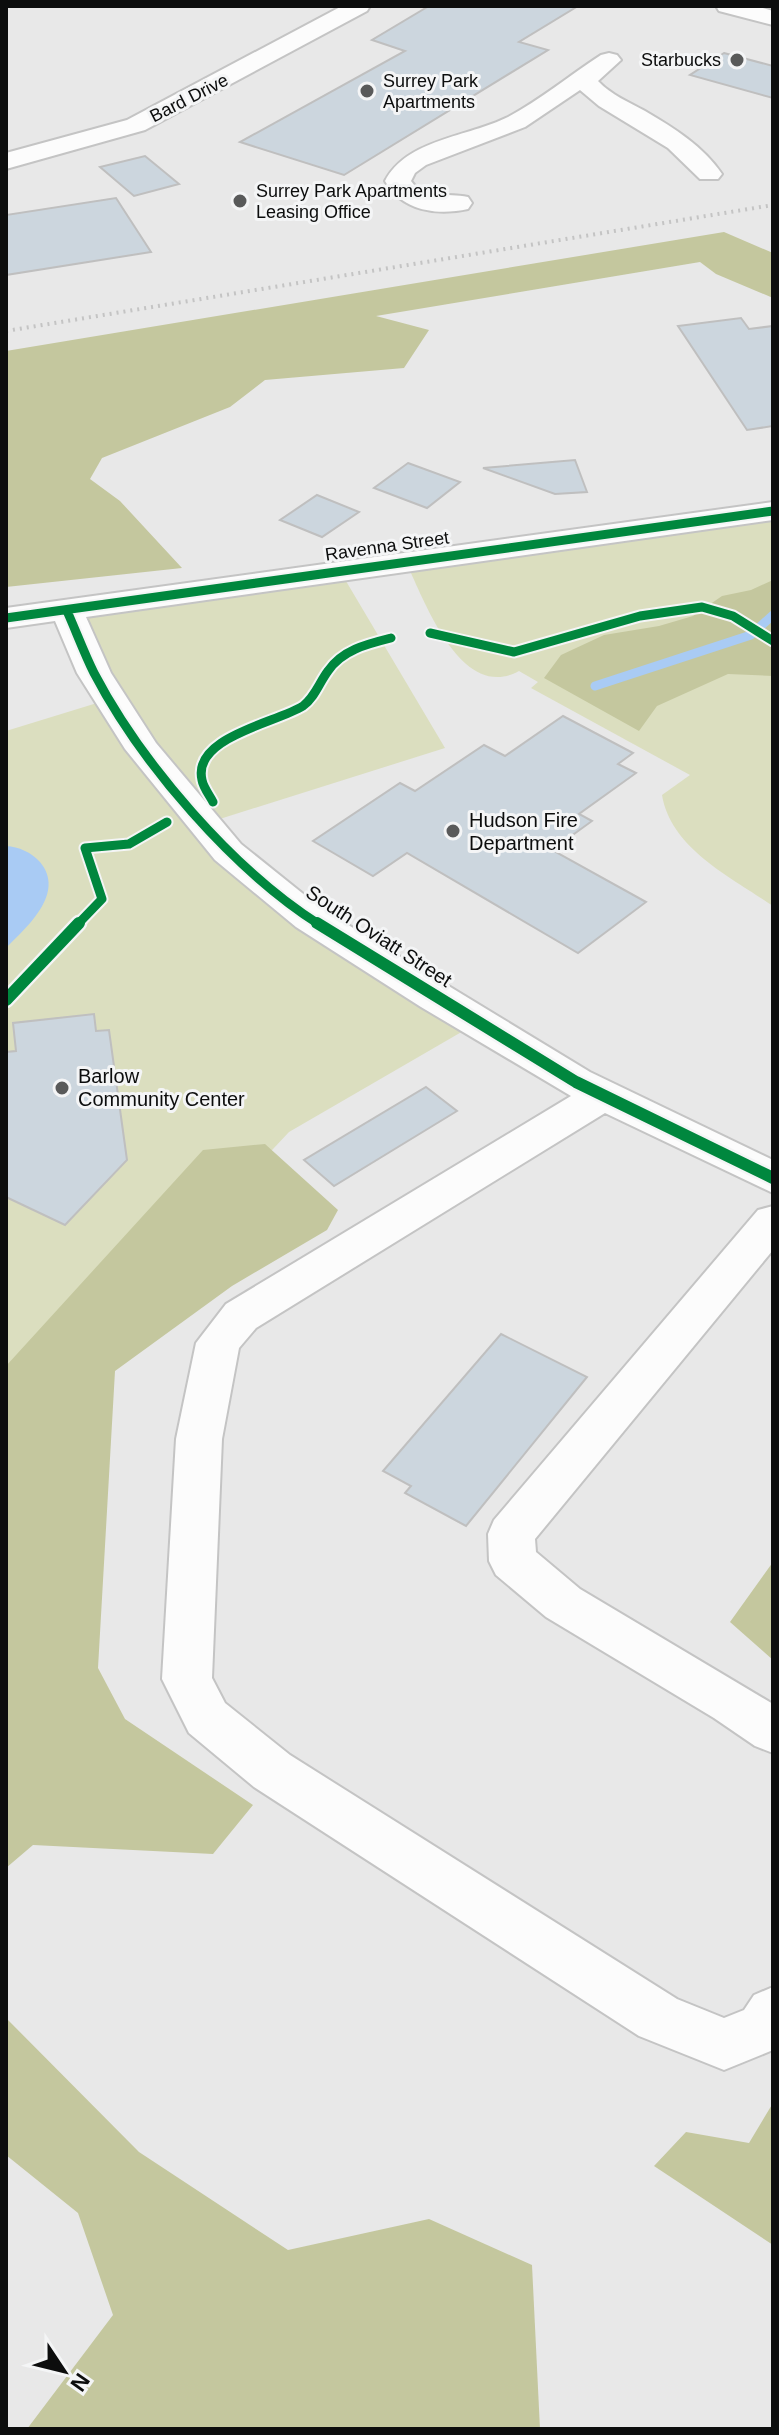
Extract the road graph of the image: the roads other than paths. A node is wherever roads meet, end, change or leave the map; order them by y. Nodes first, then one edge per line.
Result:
1 (359, 6) edge
2 (728, 6) edge
3 (773, 18) edge
4 (609, 60) dead end
5 (584, 77) junction
6 (628, 112) junction
7 (516, 122) junction
8 (6, 161) edge
9 (709, 174) dead end
10 (462, 207) dead end
11 (773, 511) edge
12 (67, 611) junction
13 (6, 618) edge
14 (604, 1095) junction
15 (773, 1178) edge
16 (773, 1221) edge
17 (773, 1731) edge
18 (773, 2013) edge

1 - 8 street, Bard Drive
2 - 3 main road
4 - 5 street
5 - 6 street
5 - 7 street
6 - 7 street
6 - 9 street
7 - 10 street
11 - 12 street, Ravenna Street
12 - 13 street, Ravenna Street
12 - 14 street, South Oviatt Street
14 - 15 street, South Oviatt Street
14 - 18 street
16 - 17 street

